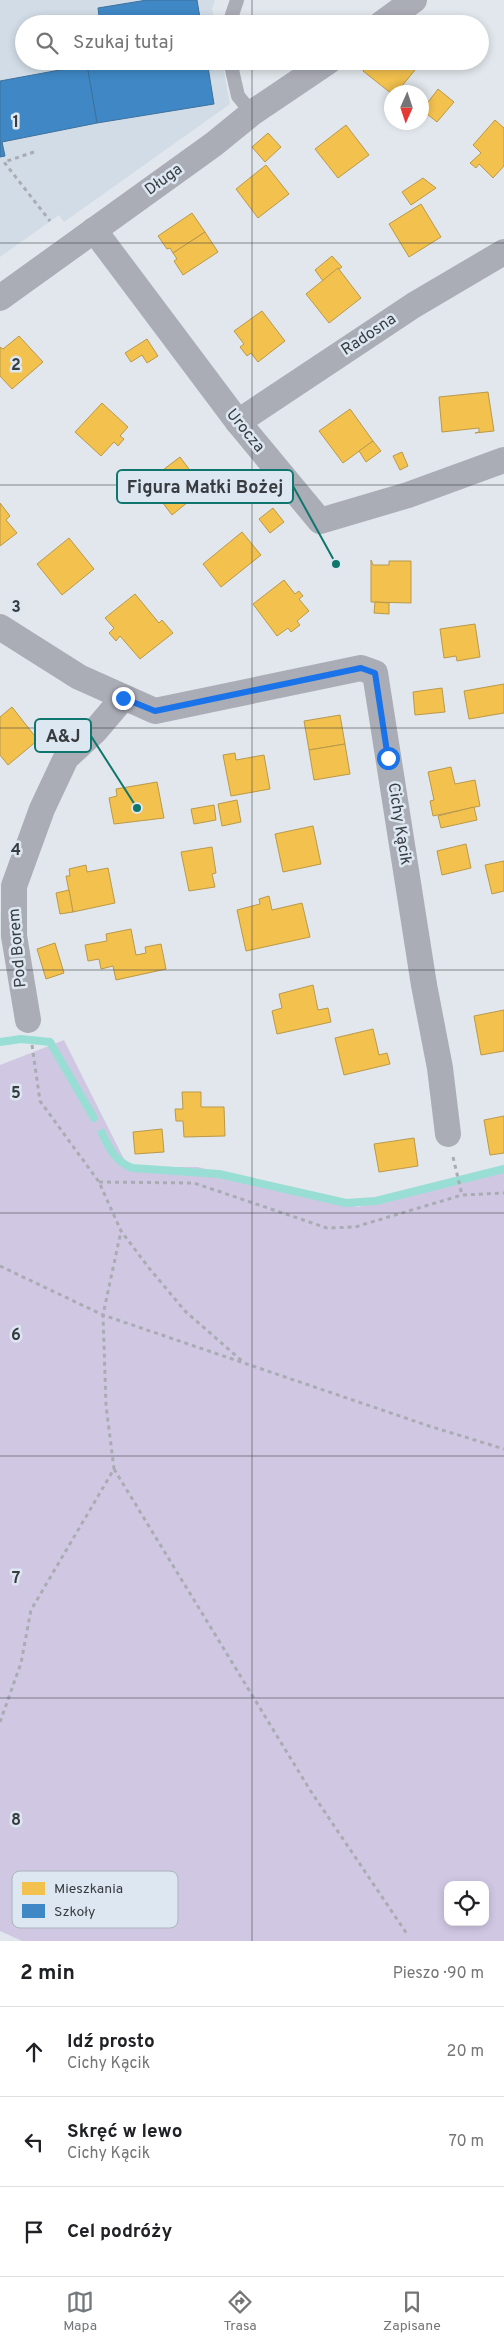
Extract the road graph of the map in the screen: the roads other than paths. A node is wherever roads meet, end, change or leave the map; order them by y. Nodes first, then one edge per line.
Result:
1 (236, 0) edge
2 (414, 0) edge
3 (232, 15) edge
4 (393, 15) edge
5 (232, 70) edge
6 (316, 70) edge
7 (252, 113) junction
8 (94, 230) junction
9 (504, 252) edge
10 (0, 298) edge
11 (238, 422) junction
12 (504, 460) edge
13 (0, 627) edge
14 (123, 698) junction
15 (28, 1020) dead end
16 (448, 1134) dead end

1 - 3 lane
2 - 4 street
5 - 7 lane
6 - 7 street, Długa
7 - 8 street, Długa
8 - 10 street, Długa
8 - 11 street, Urocza
9 - 11 street, Radosna
11 - 12 street, Urocza
13 - 14 street, Cichy Kącik
14 - 15 street, Pod Borem
14 - 16 street, Cichy Kącik

